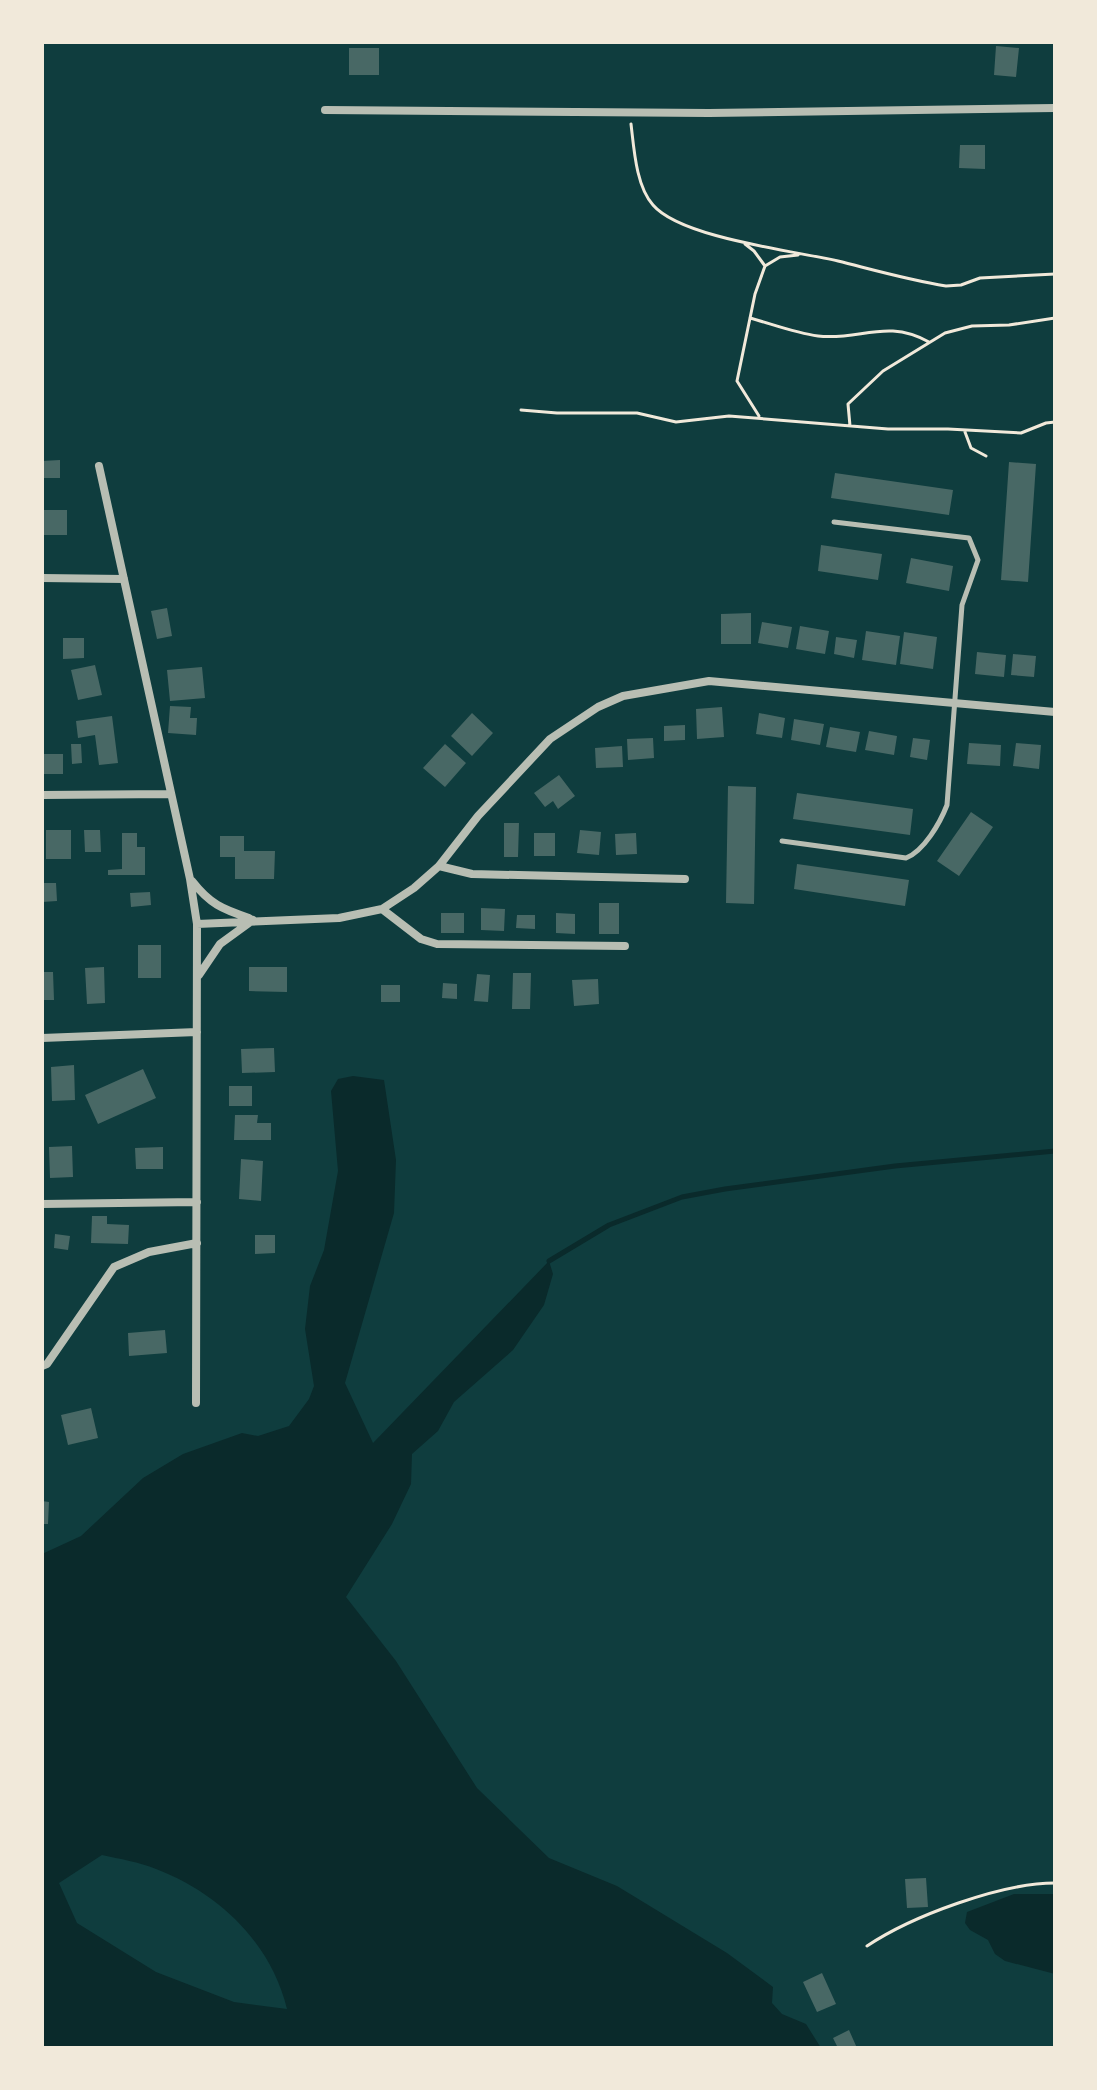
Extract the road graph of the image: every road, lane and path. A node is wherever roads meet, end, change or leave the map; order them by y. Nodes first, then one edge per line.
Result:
1 (1055, 108) edge
2 (325, 110) dead end
3 (629, 112) junction
4 (741, 242) junction
5 (806, 255) junction
6 (765, 266) junction
7 (1055, 274) edge
8 (750, 317) junction
9 (1055, 318) edge
10 (929, 342) junction
11 (521, 410) dead end
12 (759, 417) junction
13 (1055, 422) edge
14 (850, 426) junction
15 (965, 432) junction
16 (986, 456) dead end
17 (99, 466) dead end
18 (834, 522) dead end
19 (42, 578) edge
20 (124, 579) junction
21 (956, 704) junction
22 (1055, 712) edge
23 (171, 794) junction
24 (42, 795) edge
25 (782, 841) dead end
26 (439, 866) junction
27 (190, 879) junction
28 (685, 879) dead end
29 (382, 909) junction
30 (254, 920) junction
31 (197, 924) junction
32 (625, 946) dead end
33 (197, 979) junction
34 (197, 1032) junction
35 (42, 1038) edge
36 (197, 1202) junction
37 (42, 1204) edge
38 (197, 1243) junction
39 (42, 1366) edge
40 (196, 1403) dead end
41 (1055, 1883) edge
42 (867, 1946) dead end

1 - 3 street
2 - 3 street
3 - 4 path
4 - 5 path
4 - 6 path
5 - 6 path
5 - 7 path
6 - 8 path
8 - 10 path
8 - 12 path
9 - 10 path
10 - 14 path
11 - 12 path
12 - 14 path
13 - 15 path
14 - 15 path
15 - 16 path
17 - 20 street
18 - 21 lane
19 - 20 street
20 - 23 street
21 - 22 street
21 - 25 lane
21 - 26 street
23 - 24 street
23 - 27 street
26 - 28 street
26 - 29 street
27 - 30 street
27 - 31 street
29 - 30 street
29 - 32 street
30 - 31 street
30 - 33 street
31 - 33 street
33 - 34 street
34 - 35 street
34 - 36 street
36 - 37 street
36 - 38 street
38 - 39 street
38 - 40 street
41 - 42 path

